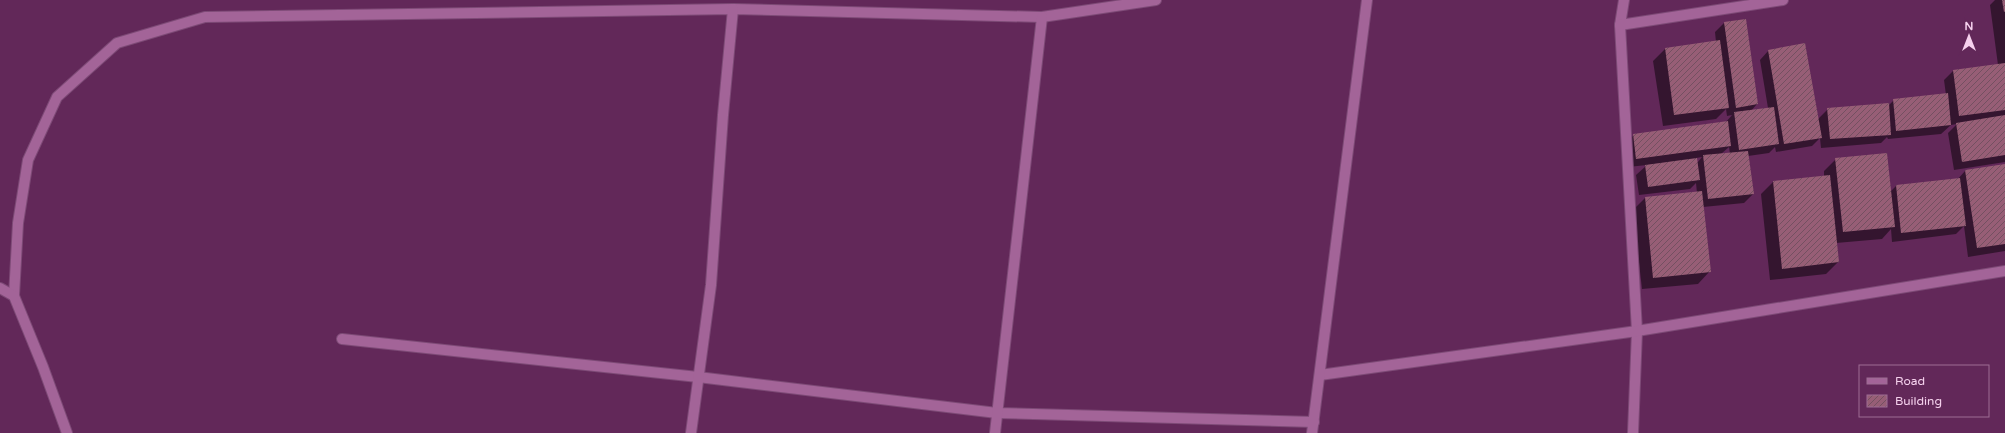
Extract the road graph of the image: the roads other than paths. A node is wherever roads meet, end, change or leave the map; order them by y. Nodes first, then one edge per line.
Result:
1 (1156, 0) edge
2 (1367, 0) edge
3 (1624, 0) edge
4 (1782, 0) edge
5 (733, 9) junction
6 (1042, 16) junction
7 (1620, 25) junction
8 (2005, 271) edge
9 (0, 288) edge
10 (14, 296) junction
11 (1637, 331) junction
12 (342, 339) dead end
13 (1320, 375) junction
14 (698, 377) junction
15 (997, 413) junction
16 (1314, 422) junction
17 (67, 433) edge
18 (691, 433) edge
19 (995, 433) edge
20 (1312, 433) edge
21 (1632, 433) edge

1 - 6 street
2 - 13 street
3 - 7 street
4 - 7 street
5 - 6 street
5 - 10 street
5 - 14 street
6 - 15 street
7 - 11 street
8 - 11 street
9 - 10 street
10 - 17 street
11 - 13 street
11 - 21 street
12 - 14 street
13 - 16 street
14 - 15 street
14 - 18 street
15 - 16 street
15 - 19 street
16 - 20 street

